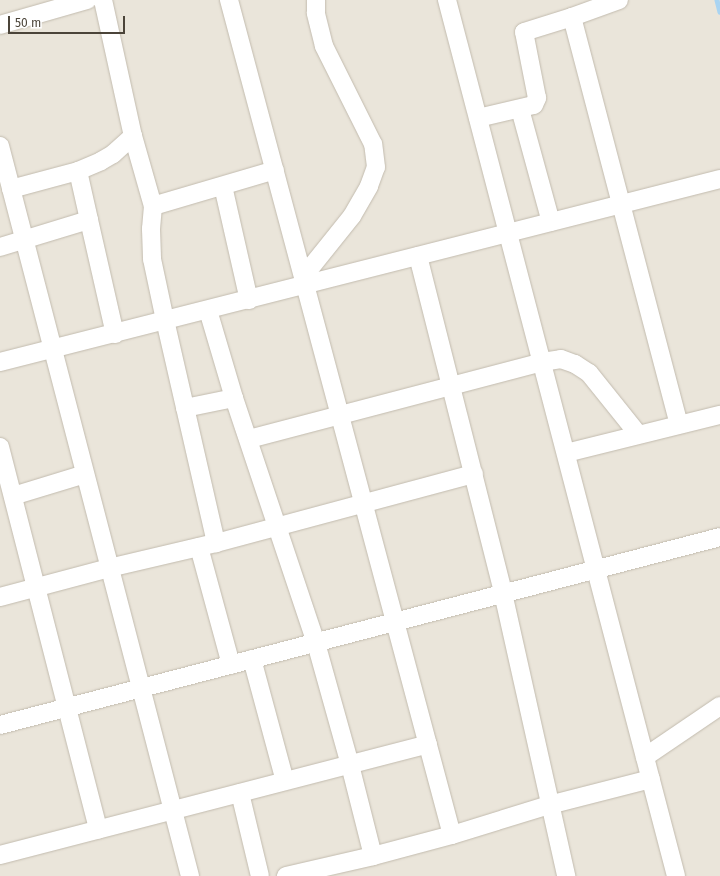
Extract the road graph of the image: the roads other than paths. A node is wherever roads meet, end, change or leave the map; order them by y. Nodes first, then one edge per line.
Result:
1 (87, 0) edge
2 (103, 0) edge
3 (230, 0) edge
4 (316, 0) edge
5 (447, 0) edge
6 (615, 1) edge
7 (572, 17) junction
8 (0, 25) edge
9 (520, 109) junction
10 (478, 118) junction
11 (134, 136) junction
12 (0, 146) edge
13 (78, 170) junction
14 (275, 170) junction
15 (720, 178) edge
16 (223, 186) junction
17 (11, 189) junction
18 (621, 204) junction
19 (153, 206) junction
20 (89, 220) junction
21 (551, 222) junction
22 (509, 232) junction
23 (24, 240) junction
24 (0, 247) edge
25 (418, 256) junction
26 (304, 280) junction
27 (249, 300) junction
28 (208, 310) junction
29 (164, 320) junction
30 (115, 334) junction
31 (53, 349) junction
32 (0, 362) edge
33 (542, 362) junction
34 (452, 386) junction
35 (234, 398) junction
36 (185, 408) junction
37 (340, 416) junction
38 (720, 416) edge
39 (679, 424) junction
40 (638, 434) junction
41 (249, 439) junction
42 (0, 447) edge
43 (566, 453) junction
44 (85, 474) junction
45 (474, 474) junction
46 (13, 496) junction
47 (364, 503) junction
48 (278, 525) junction
49 (720, 536) edge
50 (208, 545) junction
51 (110, 568) junction
52 (596, 569) junction
53 (36, 588) junction
54 (504, 593) junction
55 (0, 597) edge
56 (395, 622) junction
57 (316, 643) junction
58 (252, 659) junction
59 (232, 665) junction
60 (141, 688) junction
61 (720, 706) edge
62 (67, 708) junction
63 (0, 725) edge
64 (428, 744) junction
65 (645, 757) junction
66 (350, 765) junction
67 (651, 779) junction
68 (285, 781) junction
69 (240, 793) junction
70 (549, 805) junction
71 (173, 810) junction
72 (98, 830) junction
73 (452, 835) junction
74 (0, 855) edge
75 (373, 856) junction
76 (190, 876) edge
77 (260, 876) edge
78 (286, 876) edge
79 (566, 876) edge
80 (676, 876) edge

1 - 8 street
2 - 11 street
3 - 14 street
4 - 26 street
5 - 10 street
6 - 7 street
7 - 9 street
7 - 18 street
9 - 10 street
9 - 21 street
10 - 22 street
11 - 13 street
11 - 19 street
12 - 17 street
13 - 17 street
13 - 20 street
14 - 16 street
14 - 26 street
15 - 18 street
16 - 19 street
16 - 27 street
17 - 23 street
18 - 21 street
18 - 39 street
19 - 29 street
20 - 23 street
20 - 30 street
21 - 22 street
22 - 25 street
22 - 33 street
23 - 24 street
23 - 31 street
25 - 26 street
25 - 34 street
26 - 27 street
26 - 37 street
27 - 28 street
28 - 29 street
28 - 35 street
29 - 30 street
29 - 36 street
30 - 31 street
31 - 32 street
31 - 44 street
33 - 34 street
33 - 40 street
33 - 43 street
34 - 37 street
34 - 45 street
35 - 36 street
35 - 41 street
36 - 50 street
37 - 41 street
37 - 47 street
38 - 39 street
39 - 40 street
40 - 43 street
41 - 48 street
42 - 46 street
43 - 52 street
44 - 46 street
44 - 51 street
45 - 47 street
45 - 54 street
46 - 53 street
47 - 48 street
47 - 56 street
48 - 50 street
48 - 57 street
49 - 52 street
50 - 51 street
50 - 59 street
51 - 53 street
51 - 60 street
52 - 54 street
52 - 65 street
53 - 55 street
53 - 62 street
54 - 56 street
54 - 70 street
56 - 57 street
56 - 64 street
57 - 58 street
57 - 66 street
58 - 59 street
58 - 68 street
59 - 60 street
60 - 62 street
60 - 71 street
61 - 65 street
62 - 63 street
62 - 72 street
64 - 66 street
64 - 73 street
65 - 67 street
66 - 68 street
66 - 75 street
67 - 70 street
67 - 80 street
68 - 69 street
69 - 71 street
69 - 77 street
70 - 73 street
70 - 79 street
71 - 72 street
71 - 76 street
72 - 74 street
73 - 75 street
75 - 78 street

